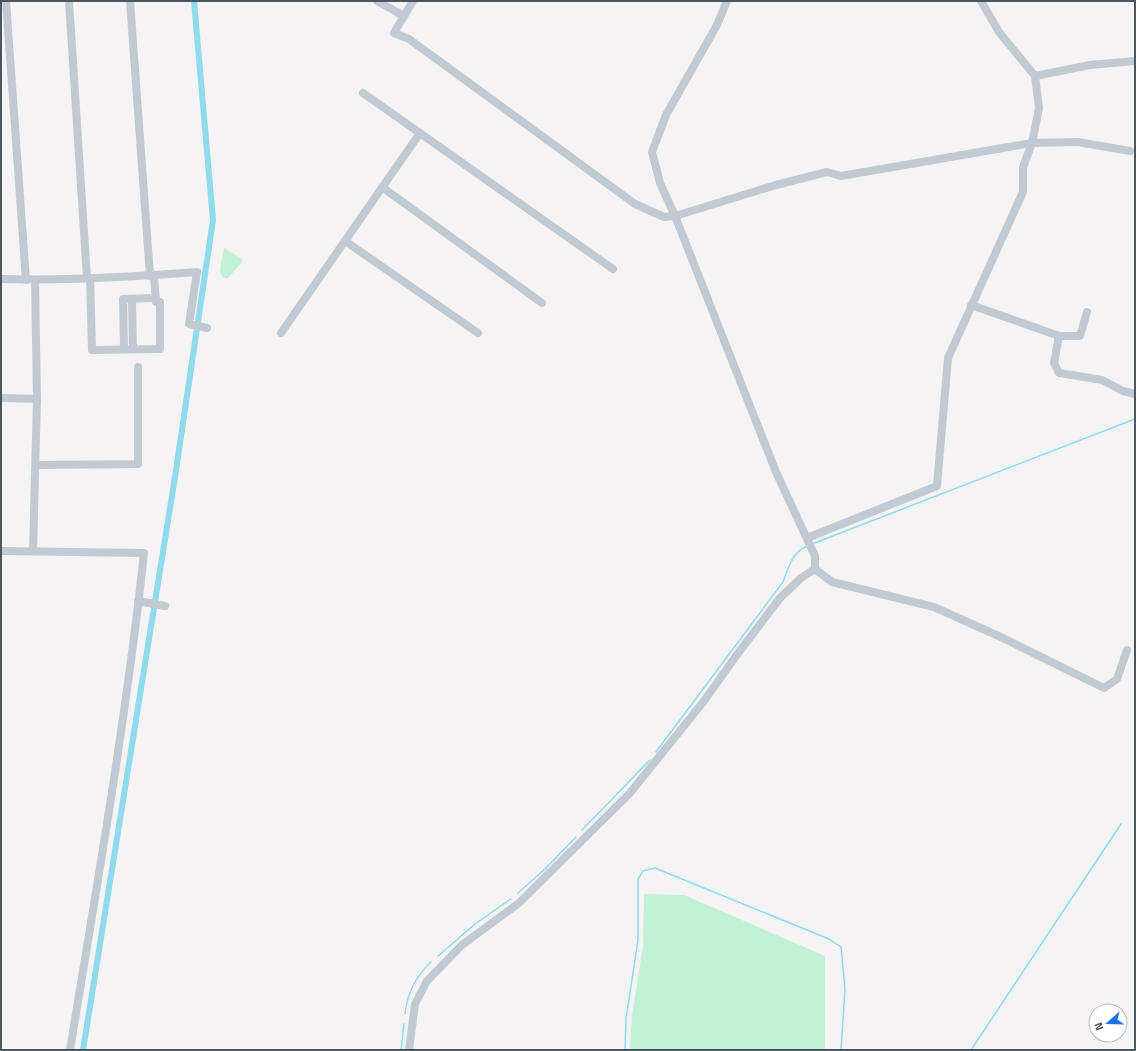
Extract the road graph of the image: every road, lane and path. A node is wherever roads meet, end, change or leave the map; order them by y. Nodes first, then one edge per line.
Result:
1 (6, 1) edge
2 (69, 1) edge
3 (130, 1) edge
4 (377, 1) edge
5 (413, 1) edge
6 (727, 1) edge
7 (981, 1) edge
8 (404, 16) junction
9 (1135, 61) edge
10 (1035, 76) junction
11 (364, 93) dead end
12 (420, 133) junction
13 (1032, 143) junction
14 (1130, 151) dead end
15 (382, 188) junction
16 (675, 216) junction
17 (345, 241) junction
18 (613, 269) dead end
19 (152, 276) junction
20 (89, 278) junction
21 (1, 279) edge
22 (26, 280) junction
23 (35, 280) junction
24 (132, 298) junction
25 (156, 298) junction
26 (542, 303) dead end
27 (971, 305) junction
28 (1087, 312) dead end
29 (206, 328) dead end
30 (478, 333) dead end
31 (281, 334) dead end
32 (1059, 336) junction
33 (124, 349) junction
34 (133, 349) junction
35 (135, 369) dead end
36 (1135, 394) edge
37 (1, 398) edge
38 (38, 399) junction
39 (36, 465) junction
40 (809, 542) junction
41 (1, 551) edge
42 (33, 551) junction
43 (815, 569) junction
44 (138, 601) junction
45 (165, 606) dead end
46 (1127, 650) dead end
47 (70, 1050) edge
48 (409, 1050) edge

1 - 22 street
2 - 20 street
3 - 19 street
4 - 8 street
5 - 8 street
6 - 16 street
7 - 10 street
8 - 16 street
9 - 10 street
10 - 13 street
11 - 12 street
12 - 15 street
12 - 18 street
13 - 14 street
13 - 16 street
13 - 27 street
15 - 17 street
15 - 26 street
16 - 40 street
17 - 30 street
17 - 31 street
19 - 20 street
19 - 25 street
19 - 29 street
20 - 23 street
20 - 33 street
21 - 22 street
22 - 23 street
23 - 38 street
24 - 25 street
24 - 33 street
24 - 34 street
25 - 34 street
27 - 32 street
27 - 40 street
28 - 32 street
32 - 36 street
33 - 34 street
35 - 39 street
37 - 38 street
38 - 39 street
39 - 42 street
40 - 43 street
41 - 42 street
42 - 44 street
43 - 46 street
43 - 48 street
44 - 45 street
44 - 47 street

